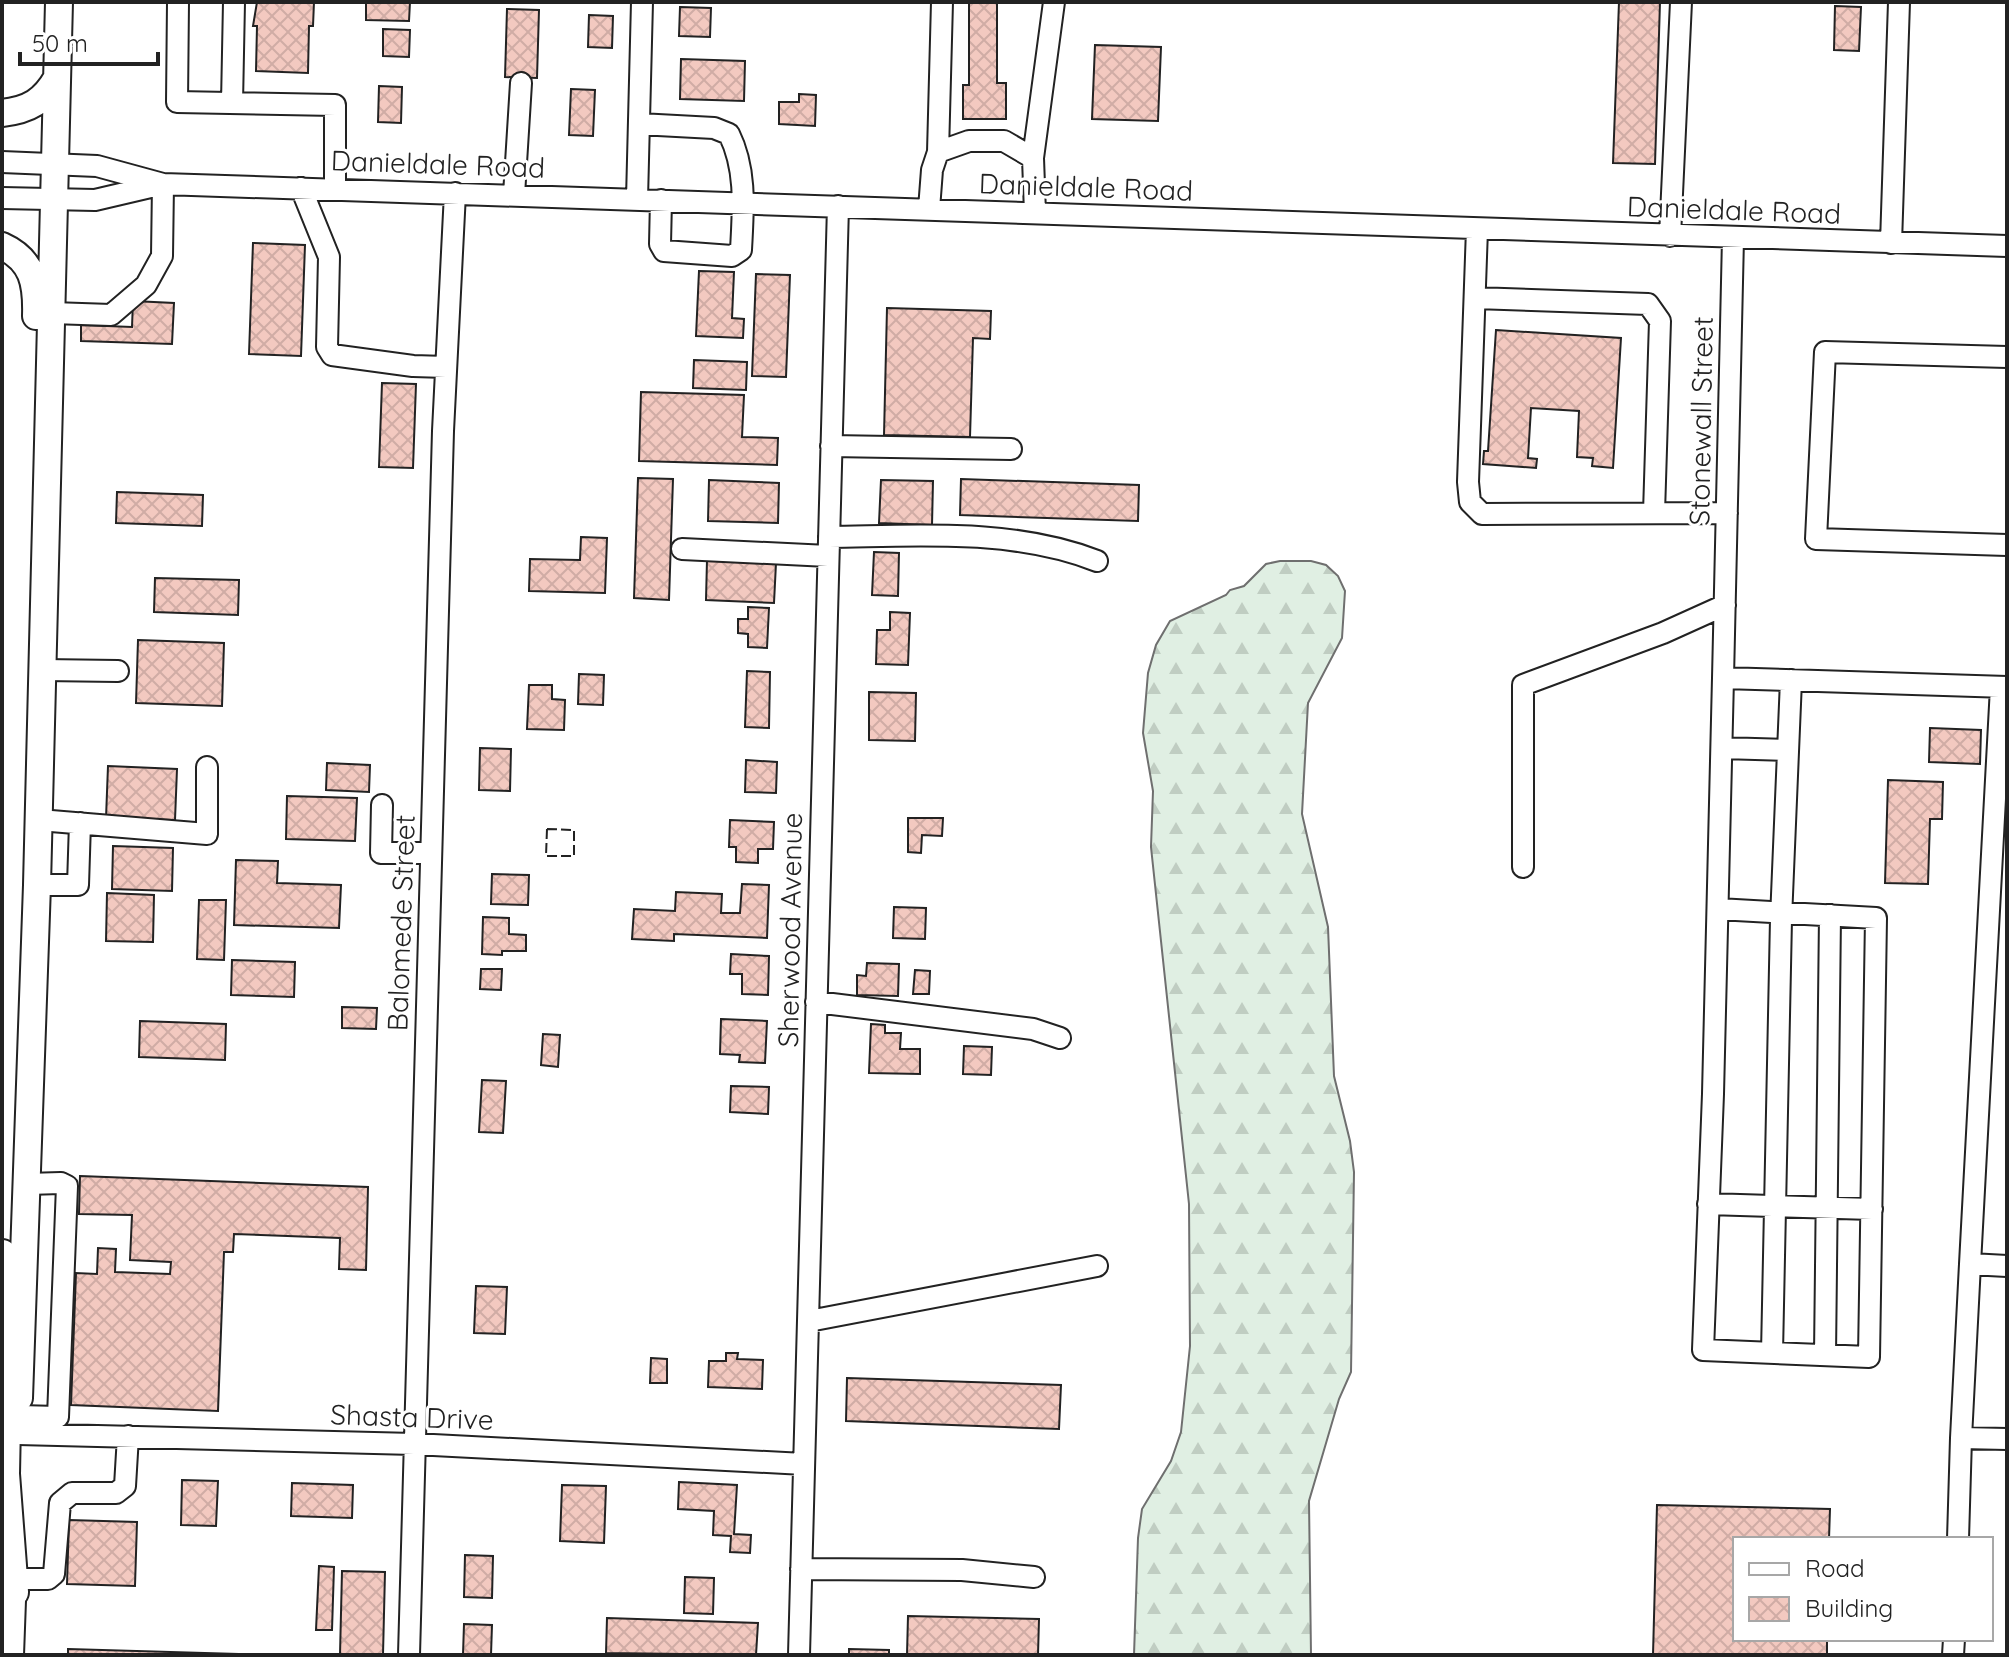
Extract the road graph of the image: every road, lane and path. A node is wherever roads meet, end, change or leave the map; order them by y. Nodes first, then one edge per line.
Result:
1 (59, 2) edge
2 (178, 2) edge
3 (234, 2) edge
4 (642, 2) edge
5 (942, 2) edge
6 (1054, 2) edge
7 (1681, 2) edge
8 (1899, 2) edge
9 (57, 78) junction
10 (521, 83) dead end
11 (232, 103) junction
12 (2, 113) edge
13 (639, 124) junction
14 (938, 152) junction
15 (1033, 158) junction
16 (2, 162) edge
17 (55, 165) junction
18 (163, 184) junction
19 (301, 188) junction
20 (335, 189) junction
21 (455, 193) junction
22 (514, 195) junction
23 (2, 198) edge
24 (637, 199) junction
25 (54, 200) junction
26 (661, 200) junction
27 (743, 203) junction
28 (838, 206) junction
29 (929, 209) junction
30 (1035, 213) junction
31 (1477, 229) junction
32 (1670, 236) junction
33 (1733, 238) junction
34 (1891, 243) junction
35 (2, 246) edge
36 (2007, 246) edge
37 (1475, 298) junction
38 (52, 313) junction
39 (2007, 357) edge
40 (446, 367) junction
41 (831, 446) junction
42 (1011, 449) dead end
43 (48, 499) junction
44 (1654, 513) junction
45 (1727, 513) junction
46 (2007, 545) edge
47 (828, 546) junction
48 (682, 549) dead end
49 (1097, 561) dead end
50 (1725, 605) junction
51 (43, 670) junction
52 (118, 671) dead end
53 (1723, 678) junction
54 (1791, 680) junction
55 (2005, 687) edge
56 (1722, 748) junction
57 (1788, 750) junction
58 (207, 767) dead end
59 (382, 805) dead end
60 (39, 820) junction
61 (80, 823) junction
62 (431, 853) junction
63 (1523, 867) dead end
64 (37, 885) junction
65 (1718, 909) junction
66 (1781, 913) junction
67 (1830, 915) junction
68 (816, 1002) junction
69 (1060, 1038) dead end
70 (27, 1184) junction
71 (1708, 1204) junction
72 (1774, 1206) junction
73 (1826, 1208) junction
74 (1872, 1209) junction
75 (2, 1255) edge
76 (1970, 1264) junction
77 (1097, 1266) dead end
78 (2007, 1266) edge
79 (809, 1321) junction
80 (1772, 1353) junction
81 (1825, 1355) junction
82 (18, 1425) junction
83 (128, 1436) junction
84 (1961, 1438) junction
85 (2007, 1439) edge
86 (414, 1444) junction
87 (804, 1464) junction
88 (1958, 1537) edge
89 (801, 1569) junction
90 (1034, 1577) dead end
91 (13, 1586) junction
92 (10, 1655) edge
93 (409, 1655) edge
94 (799, 1655) edge

1 - 9 main road
2 - 11 street
3 - 11 street
4 - 13 street
5 - 14 street
6 - 15 street
7 - 32 street
8 - 34 street
9 - 12 main road
9 - 17 main road
10 - 22 street
11 - 20 street
13 - 24 street
13 - 27 street
14 - 15 street
14 - 29 street
15 - 30 street
16 - 17 street, Danieldale Road
17 - 18 street, Danieldale Road
17 - 25 main road
18 - 19 street, Danieldale Road
18 - 25 street, Danieldale Road
18 - 38 street
19 - 20 street, Danieldale Road
19 - 40 street
20 - 21 street, Danieldale Road
21 - 22 street, Danieldale Road
21 - 40 street, Balomede Street
22 - 24 street, Danieldale Road
23 - 25 street, Danieldale Road
24 - 26 street, Danieldale Road
25 - 38 main road
26 - 27 street, Danieldale Road
26 - 27 street
27 - 28 street, Danieldale Road
28 - 29 street, Danieldale Road
28 - 41 street, Sherwood Avenue
29 - 30 street, Danieldale Road
30 - 31 street, Danieldale Road
31 - 32 street, Danieldale Road
31 - 37 street
32 - 33 street, Danieldale Road
33 - 34 street, Danieldale Road
33 - 45 street, Stonewall Street
34 - 36 street, Danieldale Road
35 - 43 main road
37 - 44 street
37 - 44 street
38 - 43 main road
39 - 46 street
40 - 62 street, Balomede Street
41 - 42 street
41 - 47 street, Sherwood Avenue
43 - 51 main road
44 - 45 street
45 - 50 street, Stonewall Street
47 - 48 street
47 - 49 street
47 - 68 street, Sherwood Avenue
50 - 53 street, Stonewall Street
50 - 63 street
51 - 52 street
51 - 60 main road
53 - 54 street
53 - 56 street, Stonewall Street
54 - 55 street
54 - 57 street
55 - 76 street
56 - 57 street
56 - 65 street, Stonewall Street
57 - 66 street
58 - 61 street
59 - 62 street
60 - 61 street
60 - 64 main road
61 - 64 street
62 - 86 street, Balomede Street
64 - 70 main road
65 - 66 street
65 - 71 street, Stonewall Street
66 - 67 street
66 - 72 street
67 - 73 street
67 - 74 street
68 - 69 street
68 - 79 street, Sherwood Avenue
70 - 82 main road
70 - 82 street
71 - 72 street
71 - 80 street, Stonewall Street
72 - 73 street
72 - 80 street
73 - 74 street
73 - 81 street
74 - 81 street
75 - 91 highway
76 - 78 street
76 - 84 street
77 - 79 street
79 - 87 street, Sherwood Avenue
80 - 81 street
82 - 83 street, Shasta Drive
82 - 91 main road
83 - 86 street, Shasta Drive
83 - 91 street
84 - 85 street
84 - 88 street
86 - 87 street, Shasta Drive
86 - 93 street, Balomede Street
87 - 89 street, Sherwood Avenue
89 - 90 street
89 - 94 street, Sherwood Avenue
91 - 92 main road

